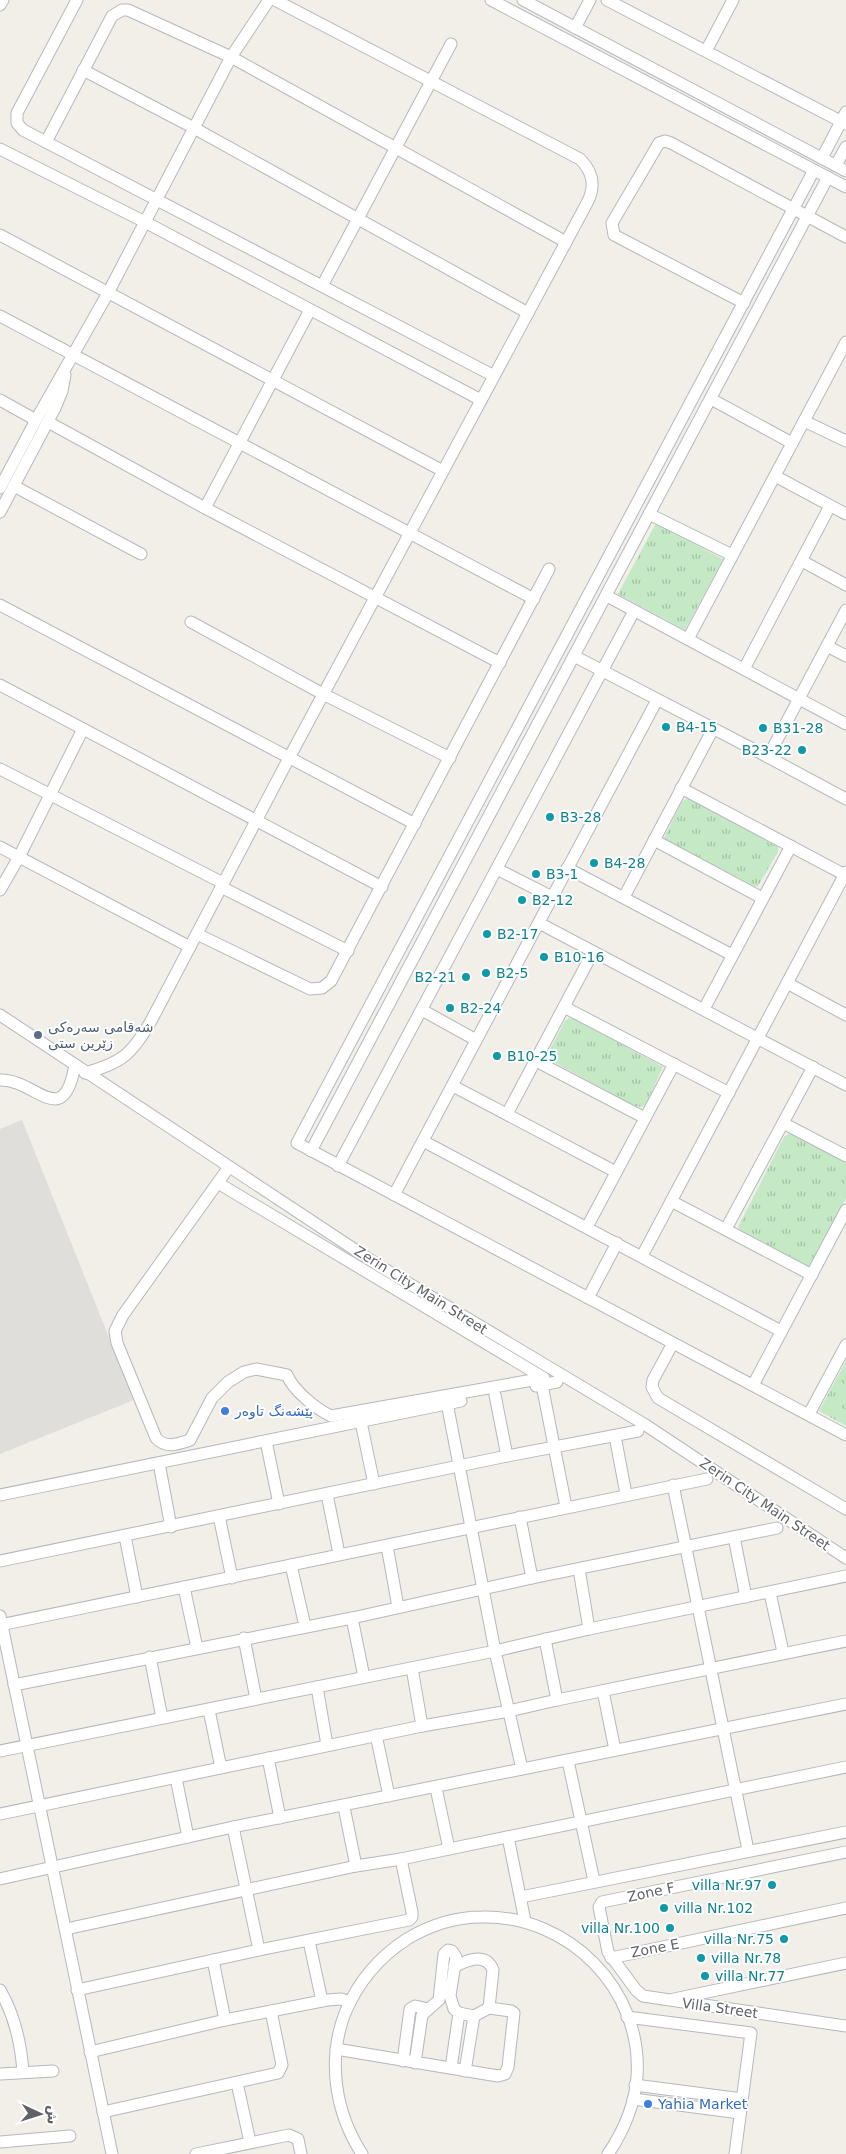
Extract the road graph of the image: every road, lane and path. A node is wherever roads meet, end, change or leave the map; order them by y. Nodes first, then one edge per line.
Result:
1 (3, 0) edge
2 (77, 0) edge
3 (269, 0) edge
4 (275, 0) edge
5 (491, 0) edge
6 (523, 0) edge
7 (590, 0) edge
8 (607, 0) edge
9 (733, 0) edge
10 (0, 4) edge
11 (123, 5) edge
12 (575, 28) junction
13 (451, 44) dead end
14 (706, 51) junction
15 (232, 58) junction
16 (83, 70) junction
17 (431, 81) junction
18 (702, 95) junction
19 (696, 107) junction
20 (844, 119) edge
21 (194, 128) junction
22 (46, 142) junction
23 (846, 146) edge
24 (396, 148) junction
25 (0, 149) edge
26 (822, 158) junction
27 (841, 168) edge
28 (814, 170) junction
29 (828, 177) junction
30 (846, 187) edge
31 (157, 200) junction
32 (794, 209) junction
33 (807, 216) junction
34 (358, 219) junction
35 (145, 222) junction
36 (0, 235) edge
37 (846, 237) edge
38 (566, 242) junction
39 (322, 286) junction
40 (108, 293) junction
41 (744, 303) junction
42 (310, 310) junction
43 (528, 313) junction
44 (0, 316) edge
45 (846, 342) edge
46 (74, 354) junction
47 (66, 368) junction
48 (494, 376) junction
49 (273, 380) junction
50 (711, 399) junction
51 (0, 400) edge
52 (481, 400) junction
53 (36, 420) junction
54 (804, 421) junction
55 (48, 422) junction
56 (673, 436) junction
57 (846, 441) edge
58 (792, 442) junction
59 (240, 443) junction
60 (687, 444) junction
61 (443, 470) junction
62 (776, 476) junction
63 (2, 480) edge
64 (14, 486) junction
65 (830, 506) junction
66 (205, 508) junction
67 (0, 512) edge
68 (649, 514) junction
69 (846, 514) edge
70 (410, 534) junction
71 (141, 554) dead end
72 (732, 555) junction
73 (802, 561) junction
74 (549, 570) dead end
75 (846, 585) edge
76 (607, 596) junction
77 (375, 598) junction
78 (534, 599) junction
79 (0, 605) edge
80 (846, 610) edge
81 (634, 611) junction
82 (191, 622) dead end
83 (688, 639) junction
84 (827, 646) junction
85 (574, 656) junction
86 (846, 656) edge
87 (500, 663) junction
88 (744, 669) junction
89 (601, 670) junction
90 (0, 685) edge
91 (323, 694) junction
92 (536, 696) junction
93 (799, 699) junction
94 (657, 700) junction
95 (550, 703) junction
96 (846, 724) edge
97 (83, 729) junction
98 (713, 729) junction
99 (768, 756) junction
100 (289, 758) junction
101 (450, 758) junction
102 (0, 769) edge
103 (681, 788) junction
104 (51, 794) junction
105 (846, 799) edge
106 (255, 822) junction
107 (415, 824) junction
108 (654, 840) junction
109 (791, 846) junction
110 (0, 847) edge
111 (19, 857) junction
112 (567, 868) junction
113 (497, 869) junction
114 (845, 873) edge
115 (222, 885) junction
116 (382, 887) junction
117 (0, 890) edge
118 (552, 897) junction
119 (624, 897) junction
120 (762, 898) junction
121 (427, 900) junction
122 (441, 907) junction
123 (539, 922) junction
124 (197, 934) junction
125 (190, 947) junction
126 (348, 952) junction
127 (593, 952) junction
128 (732, 955) junction
129 (787, 983) junction
130 (564, 1007) junction
131 (704, 1009) junction
132 (422, 1010) junction
133 (845, 1011) edge
134 (0, 1015) edge
135 (758, 1038) junction
136 (476, 1040) junction
137 (536, 1061) junction
138 (674, 1064) junction
139 (75, 1065) junction
140 (813, 1068) junction
141 (85, 1072) junction
142 (0, 1080) edge
143 (846, 1085) edge
144 (453, 1086) junction
145 (728, 1093) junction
146 (507, 1114) junction
147 (646, 1118) junction
148 (783, 1123) junction
149 (423, 1141) junction
150 (311, 1151) junction
151 (846, 1156) edge
152 (338, 1166) junction
153 (232, 1169) junction
154 (616, 1172) junction
155 (221, 1185) junction
156 (394, 1195) junction
157 (671, 1201) junction
158 (846, 1210) edge
159 (588, 1227) junction
160 (726, 1230) junction
161 (617, 1243) junction
162 (642, 1256) junction
163 (812, 1275) junction
164 (588, 1298) junction
165 (781, 1330) junction
166 (673, 1343) junction
167 (846, 1345) edge
168 (557, 1382) dead end
169 (542, 1385) junction
170 (753, 1385) junction
171 (495, 1395) junction
172 (447, 1403) junction
173 (809, 1414) junction
174 (361, 1422) junction
175 (638, 1431) dead end
176 (846, 1435) edge
177 (615, 1436) junction
178 (266, 1441) junction
179 (553, 1446) junction
180 (507, 1456) junction
181 (159, 1463) junction
182 (460, 1465) junction
183 (708, 1479) dead end
184 (374, 1484) junction
185 (673, 1485) junction
186 (327, 1494) junction
187 (626, 1494) junction
188 (0, 1495) edge
189 (278, 1504) junction
190 (566, 1507) junction
191 (846, 1509) edge
192 (219, 1516) junction
193 (520, 1517) junction
194 (472, 1526) junction
195 (171, 1527) junction
196 (777, 1528) dead end
197 (125, 1536) junction
198 (734, 1537) junction
199 (387, 1546) junction
200 (686, 1547) junction
201 (339, 1554) junction
202 (846, 1558) edge
203 (0, 1561) edge
204 (291, 1565) junction
205 (579, 1569) junction
206 (846, 1576) edge
207 (232, 1578) junction
208 (532, 1578) junction
209 (184, 1587) junction
210 (483, 1590) junction
211 (770, 1593) junction
212 (137, 1597) junction
213 (746, 1597) junction
214 (398, 1607) junction
215 (698, 1607) junction
216 (352, 1618) junction
217 (1, 1621) edge
218 (305, 1626) junction
219 (590, 1629) junction
220 (244, 1638) junction
221 (546, 1639) junction
222 (846, 1641) edge
223 (197, 1648) junction
224 (495, 1651) junction
225 (783, 1652) junction
226 (150, 1657) junction
227 (711, 1667) junction
228 (412, 1668) junction
229 (364, 1677) junction
230 (14, 1685) junction
231 (317, 1687) junction
232 (603, 1691) junction
233 (256, 1699) junction
234 (557, 1700) junction
235 (846, 1704) edge
236 (209, 1710) junction
237 (509, 1712) junction
238 (162, 1718) junction
239 (422, 1726) junction
240 (724, 1729) junction
241 (376, 1735) junction
242 (327, 1745) junction
243 (27, 1746) junction
244 (615, 1750) junction
245 (0, 1751) edge
246 (268, 1758) junction
247 (568, 1761) junction
248 (846, 1767) edge
249 (220, 1768) junction
250 (522, 1770) junction
251 (176, 1778) junction
252 (436, 1788) junction
253 (736, 1789) junction
254 (389, 1796) junction
255 (40, 1806) junction
256 (344, 1807) junction
257 (0, 1814) edge
258 (280, 1818) junction
259 (580, 1821) junction
260 (233, 1827) junction
261 (846, 1832) edge
262 (188, 1837) junction
263 (508, 1837) junction
264 (449, 1849) junction
265 (748, 1850) junction
266 (846, 1852) edge
267 (401, 1859) junction
268 (356, 1866) junction
269 (53, 1868) junction
270 (0, 1879) edge
271 (594, 1881) junction
272 (246, 1890) junction
273 (520, 1897) junction
274 (846, 1908) edge
275 (525, 1921) junction
276 (66, 1929) junction
277 (309, 1941) junction
278 (260, 1950) junction
279 (611, 1958) junction
280 (213, 1960) junction
281 (846, 1963) edge
282 (454, 1967) junction
283 (0, 1990) edge
284 (77, 1990) junction
285 (636, 1990) junction
286 (445, 2000) junction
287 (668, 2000) junction
288 (322, 2001) junction
289 (622, 2001) junction
290 (350, 2002) junction
291 (489, 2008) junction
292 (428, 2009) junction
293 (271, 2011) junction
294 (459, 2013) junction
295 (474, 2016) junction
296 (628, 2017) junction
297 (225, 2020) junction
298 (846, 2020) edge
299 (831, 2024) junction
300 (846, 2026) edge
301 (336, 2049) junction
302 (90, 2052) junction
303 (403, 2061) junction
304 (415, 2063) junction
305 (451, 2068) junction
306 (53, 2071) dead end
307 (465, 2071) junction
308 (23, 2072) junction
309 (0, 2074) edge
310 (237, 2083) junction
311 (635, 2085) junction
312 (633, 2099) junction
313 (742, 2099) junction
314 (103, 2112) junction
315 (740, 2113) junction
316 (70, 2136) dead end
317 (0, 2142) edge
318 (250, 2142) junction
319 (112, 2154) edge
320 (196, 2154) edge
321 (301, 2154) edge
322 (362, 2154) edge
323 (608, 2154) edge
324 (735, 2154) edge

1 - 10 street
2 - 22 street
3 - 15 street
4 - 17 street
5 - 19 street
6 - 12 street
7 - 12 street
8 - 14 street
9 - 14 street
11 - 15 street
11 - 16 street
12 - 18 street
13 - 17 street
14 - 20 street
15 - 21 street
15 - 24 street
16 - 21 street
16 - 22 street
17 - 24 street
17 - 38 street
18 - 19 street
18 - 26 street
19 - 28 street
20 - 26 street
21 - 31 street
21 - 34 street
22 - 31 street
23 - 27 street
24 - 34 street
24 - 38 street
25 - 35 street
26 - 27 street
28 - 29 street
28 - 32 street
29 - 30 street
29 - 33 street
31 - 35 street
31 - 39 street
32 - 33 street
32 - 41 street
32 - 41 street
33 - 37 street
33 - 50 street
34 - 39 street
34 - 43 street
35 - 40 street
35 - 42 street
36 - 40 street
38 - 43 street
39 - 48 street
40 - 46 street
40 - 49 street
41 - 56 street
42 - 49 street
42 - 52 street
43 - 48 street
44 - 46 street
45 - 54 street
46 - 47 street
46 - 59 street
47 - 53 street
47 - 55 street
48 - 52 street
49 - 59 street
49 - 61 street
50 - 58 street
50 - 60 street
51 - 53 street
52 - 61 street
53 - 63 street
54 - 57 street
54 - 58 street
55 - 64 street
55 - 66 street
56 - 60 street
56 - 92 street
58 - 62 street
59 - 66 street
59 - 70 street
60 - 68 street
61 - 70 street
62 - 65 street
62 - 72 street
64 - 67 street
64 - 71 street
65 - 69 street
65 - 73 street
66 - 77 street
68 - 72 street
68 - 76 street
70 - 77 street
70 - 78 street
72 - 83 street
73 - 75 street
73 - 88 street
74 - 78 street
76 - 81 street
76 - 85 street
77 - 87 street
77 - 91 street
78 - 87 street
79 - 100 street
80 - 84 street
81 - 83 street
81 - 89 street
82 - 91 street
83 - 88 street
84 - 86 street
84 - 93 street
85 - 89 street
85 - 95 street
87 - 101 street
88 - 93 street
89 - 94 street
89 - 113 street
90 - 97 street
91 - 100 street
91 - 101 street
92 - 95 street
92 - 121 street
93 - 96 street
93 - 99 street
94 - 98 street
94 - 112 street
95 - 122 street
97 - 104 street
97 - 106 street
98 - 99 street
98 - 103 street
99 - 105 street
100 - 106 street
100 - 107 street
101 - 107 street
102 - 104 street
103 - 108 street
103 - 109 street
104 - 111 street
104 - 115 street
106 - 115 street
106 - 116 street
107 - 116 street
108 - 119 street
108 - 120 street
109 - 114 street
109 - 120 street
110 - 111 street
111 - 117 street
111 - 125 street
112 - 118 street
112 - 119 street
113 - 118 street
113 - 132 street
114 - 129 street
115 - 124 street
115 - 126 street
116 - 126 street
118 - 123 street
119 - 128 street
120 - 128 street
121 - 122 street
121 - 150 street
122 - 150 street
123 - 127 street
123 - 136 street
124 - 125 street
124 - 126 street
125 - 141 street
127 - 130 street
127 - 131 street
128 - 131 street
129 - 133 street
129 - 135 street
130 - 137 street
130 - 138 street
131 - 135 street
132 - 136 street
132 - 152 street
134 - 139 street, Zerin City Main Street
135 - 140 street
135 - 145 street
136 - 144 street
137 - 146 street
137 - 147 street
138 - 145 street
138 - 147 street
139 - 141 street, Zerin City Main Street
139 - 142 street
140 - 143 street
140 - 148 street
141 - 153 street, Zerin City Main Street
144 - 146 street
144 - 149 street
145 - 157 street
146 - 154 street
147 - 154 street
148 - 151 street
148 - 160 street
149 - 156 street
149 - 159 street
150 - 152 street
152 - 156 street
153 - 155 street
153 - 202 street, Zerin City Main Street
154 - 159 street
155 - 155 street
156 - 164 street
157 - 160 street
157 - 162 street
158 - 163 street
159 - 161 street
160 - 163 street
161 - 162 street
161 - 164 street
162 - 165 street
163 - 165 street
164 - 166 street
165 - 170 street
166 - 170 street
166 - 191 street
167 - 173 street
168 - 169 street
169 - 171 street
169 - 179 street
170 - 173 street
171 - 172 street
171 - 180 street
172 - 174 street
172 - 182 street
173 - 176 street
174 - 178 street
174 - 184 street
175 - 177 street
177 - 179 street
177 - 187 street
178 - 181 street
178 - 189 street
179 - 180 street
179 - 190 street
180 - 182 street
181 - 188 street
181 - 195 street
182 - 184 street
182 - 194 street
183 - 185 street
184 - 186 street
185 - 187 street
185 - 200 street
186 - 189 street
186 - 201 street
187 - 190 street
189 - 192 street
190 - 193 street
192 - 195 street
192 - 207 street
193 - 194 street
193 - 208 street
194 - 199 street
194 - 210 street
195 - 197 street
196 - 198 street
197 - 203 street
197 - 212 street
198 - 200 street
198 - 213 street
199 - 201 street
199 - 214 street
200 - 205 street
200 - 215 street
201 - 204 street
204 - 207 street
204 - 218 street
205 - 208 street
205 - 219 street
206 - 211 street
207 - 209 street
208 - 210 street
209 - 212 street
209 - 223 street
210 - 214 street
210 - 224 street
211 - 213 street
211 - 225 street
212 - 217 street
213 - 215 street
214 - 216 street
215 - 219 street
215 - 227 street
216 - 218 street
216 - 229 street
217 - 230 street
218 - 220 street
219 - 221 street
220 - 223 street
220 - 233 street
221 - 224 street
221 - 234 street
222 - 225 street
223 - 226 street
224 - 228 street
224 - 237 street
225 - 227 street
226 - 230 street
226 - 238 street
227 - 232 street
227 - 240 street
228 - 229 street
228 - 239 street
229 - 231 street
230 - 243 street
231 - 233 street
231 - 242 street
232 - 234 street
232 - 244 street
233 - 236 street
234 - 237 street
235 - 240 street
236 - 238 street
236 - 249 street
237 - 239 street
237 - 250 street
238 - 243 street
239 - 241 street
240 - 244 street
240 - 253 street
241 - 242 street
241 - 254 street
242 - 246 street
243 - 245 street
243 - 255 street
244 - 247 street
246 - 249 street
246 - 258 street
247 - 250 street
247 - 259 street
248 - 253 street
249 - 251 street
250 - 252 street
251 - 255 street
251 - 262 street
252 - 254 street
252 - 264 street
253 - 259 street
253 - 265 street
254 - 256 street
255 - 257 street
255 - 269 street
256 - 258 street
256 - 268 street
258 - 260 street
259 - 263 street
259 - 271 street
260 - 262 street
260 - 272 street
261 - 265 street
262 - 269 street
263 - 264 street
263 - 273 street
264 - 267 street
265 - 271 street
266 - 279 street, Zone F
267 - 268 street
267 - 277 street
268 - 272 street
269 - 270 street
269 - 276 street
271 - 273 street
272 - 276 street
272 - 278 street
273 - 275 street
274 - 279 street, Zone E
275 - 289 street
275 - 290 street
276 - 284 street
277 - 278 street
277 - 288 street
278 - 280 street
279 - 285 street
280 - 284 street
280 - 297 street
281 - 287 street
282 - 286 street
282 - 286 street
282 - 291 street
283 - 308 street
284 - 302 street
285 - 287 street, Villa Street
285 - 289 street
286 - 292 street
286 - 294 street
287 - 299 street, Villa Street
288 - 290 street
288 - 293 street
289 - 296 street
290 - 301 street
291 - 295 street
291 - 307 street
292 - 303 street
292 - 304 street
293 - 297 street
293 - 310 street
294 - 295 street
294 - 305 street
295 - 307 street
296 - 311 street
296 - 313 street
297 - 302 street
298 - 299 street
299 - 300 street, Villa Street
301 - 303 street
301 - 322 street
302 - 314 street
303 - 304 street
304 - 305 street
305 - 307 street
306 - 308 street
308 - 309 street
310 - 314 street
310 - 318 street
311 - 312 street
311 - 313 street
312 - 315 street
312 - 323 street
313 - 315 street
314 - 319 street
315 - 324 street
316 - 317 street
318 - 320 street
318 - 321 street

